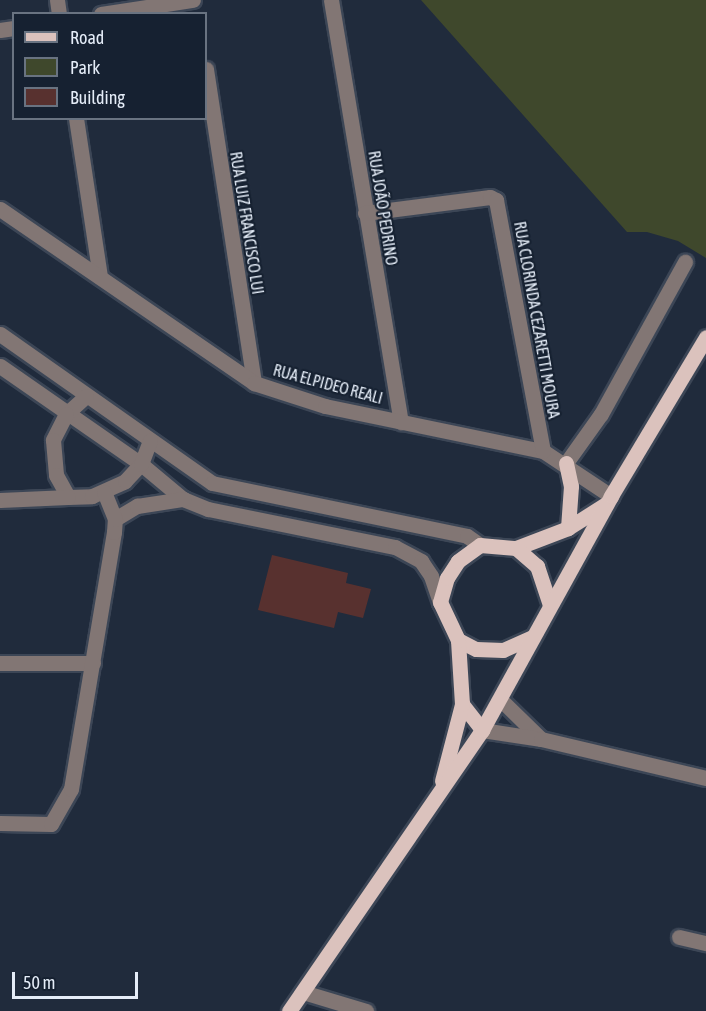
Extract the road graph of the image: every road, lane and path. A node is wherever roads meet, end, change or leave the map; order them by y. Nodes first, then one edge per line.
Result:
1 (194, 0) edge
2 (331, 0) edge
3 (114, 12) edge
4 (207, 76) edge
5 (76, 120) edge
6 (0, 209) edge
7 (365, 213) junction
8 (685, 262) dead end
9 (100, 277) junction
10 (0, 334) edge
11 (706, 337) edge
12 (0, 366) edge
13 (254, 383) junction
14 (86, 396) junction
15 (66, 414) junction
16 (401, 422) junction
17 (150, 441) junction
18 (543, 451) junction
19 (566, 463) junction
20 (141, 464) junction
21 (104, 492) junction
22 (68, 497) junction
23 (183, 499) junction
24 (610, 499) junction
25 (0, 500) edge
26 (115, 519) junction
27 (568, 528) junction
28 (480, 545) junction
29 (516, 548) junction
30 (440, 602) junction
31 (550, 604) junction
32 (532, 637) junction
33 (458, 640) junction
34 (0, 663) edge
35 (93, 663) junction
36 (500, 699) junction
37 (462, 704) junction
38 (482, 730) junction
39 (541, 739) junction
40 (706, 778) edge
41 (440, 790) junction
42 (0, 823) edge
43 (679, 937) dead end
44 (706, 943) edge
45 (303, 992) junction
46 (289, 1011) edge
47 (366, 1011) edge

1 - 3 street
2 - 7 street, RUA JOÃO PEDRINO
4 - 13 street, RUA LUIZ FRANCISCO LUI
5 - 9 street
6 - 9 street, RUA ELPIDEO REALI
7 - 16 street, RUA JOÃO PEDRINO
7 - 18 street, RUA CLORINDA CEZARETTI MOURA
8 - 19 street
9 - 13 street, RUA ELPIDEO REALI
10 - 14 street
11 - 24 main road
12 - 15 street
13 - 16 street, RUA ELPIDEO REALI
14 - 15 street
14 - 17 street
15 - 20 street
15 - 22 street
16 - 18 street, RUA ELPIDEO REALI
17 - 20 street
17 - 28 street
18 - 19 street, RUA ELPIDEO REALI
19 - 24 street, RUA ELPIDEO REALI
19 - 27 main road
20 - 21 street
20 - 23 street
21 - 22 street
21 - 26 street
22 - 25 street
23 - 26 street
23 - 30 street
24 - 27 main road
24 - 31 main road
26 - 35 street
27 - 29 main road
28 - 29 main road
28 - 30 main road
29 - 31 main road
30 - 33 main road
31 - 32 main road
32 - 33 main road
32 - 36 main road
33 - 37 main road
34 - 35 street
35 - 42 street
36 - 38 main road
36 - 39 street
37 - 38 main road
37 - 41 main road
38 - 39 street
38 - 41 main road
39 - 40 street
41 - 45 main road
43 - 44 street
45 - 46 main road
45 - 47 street

